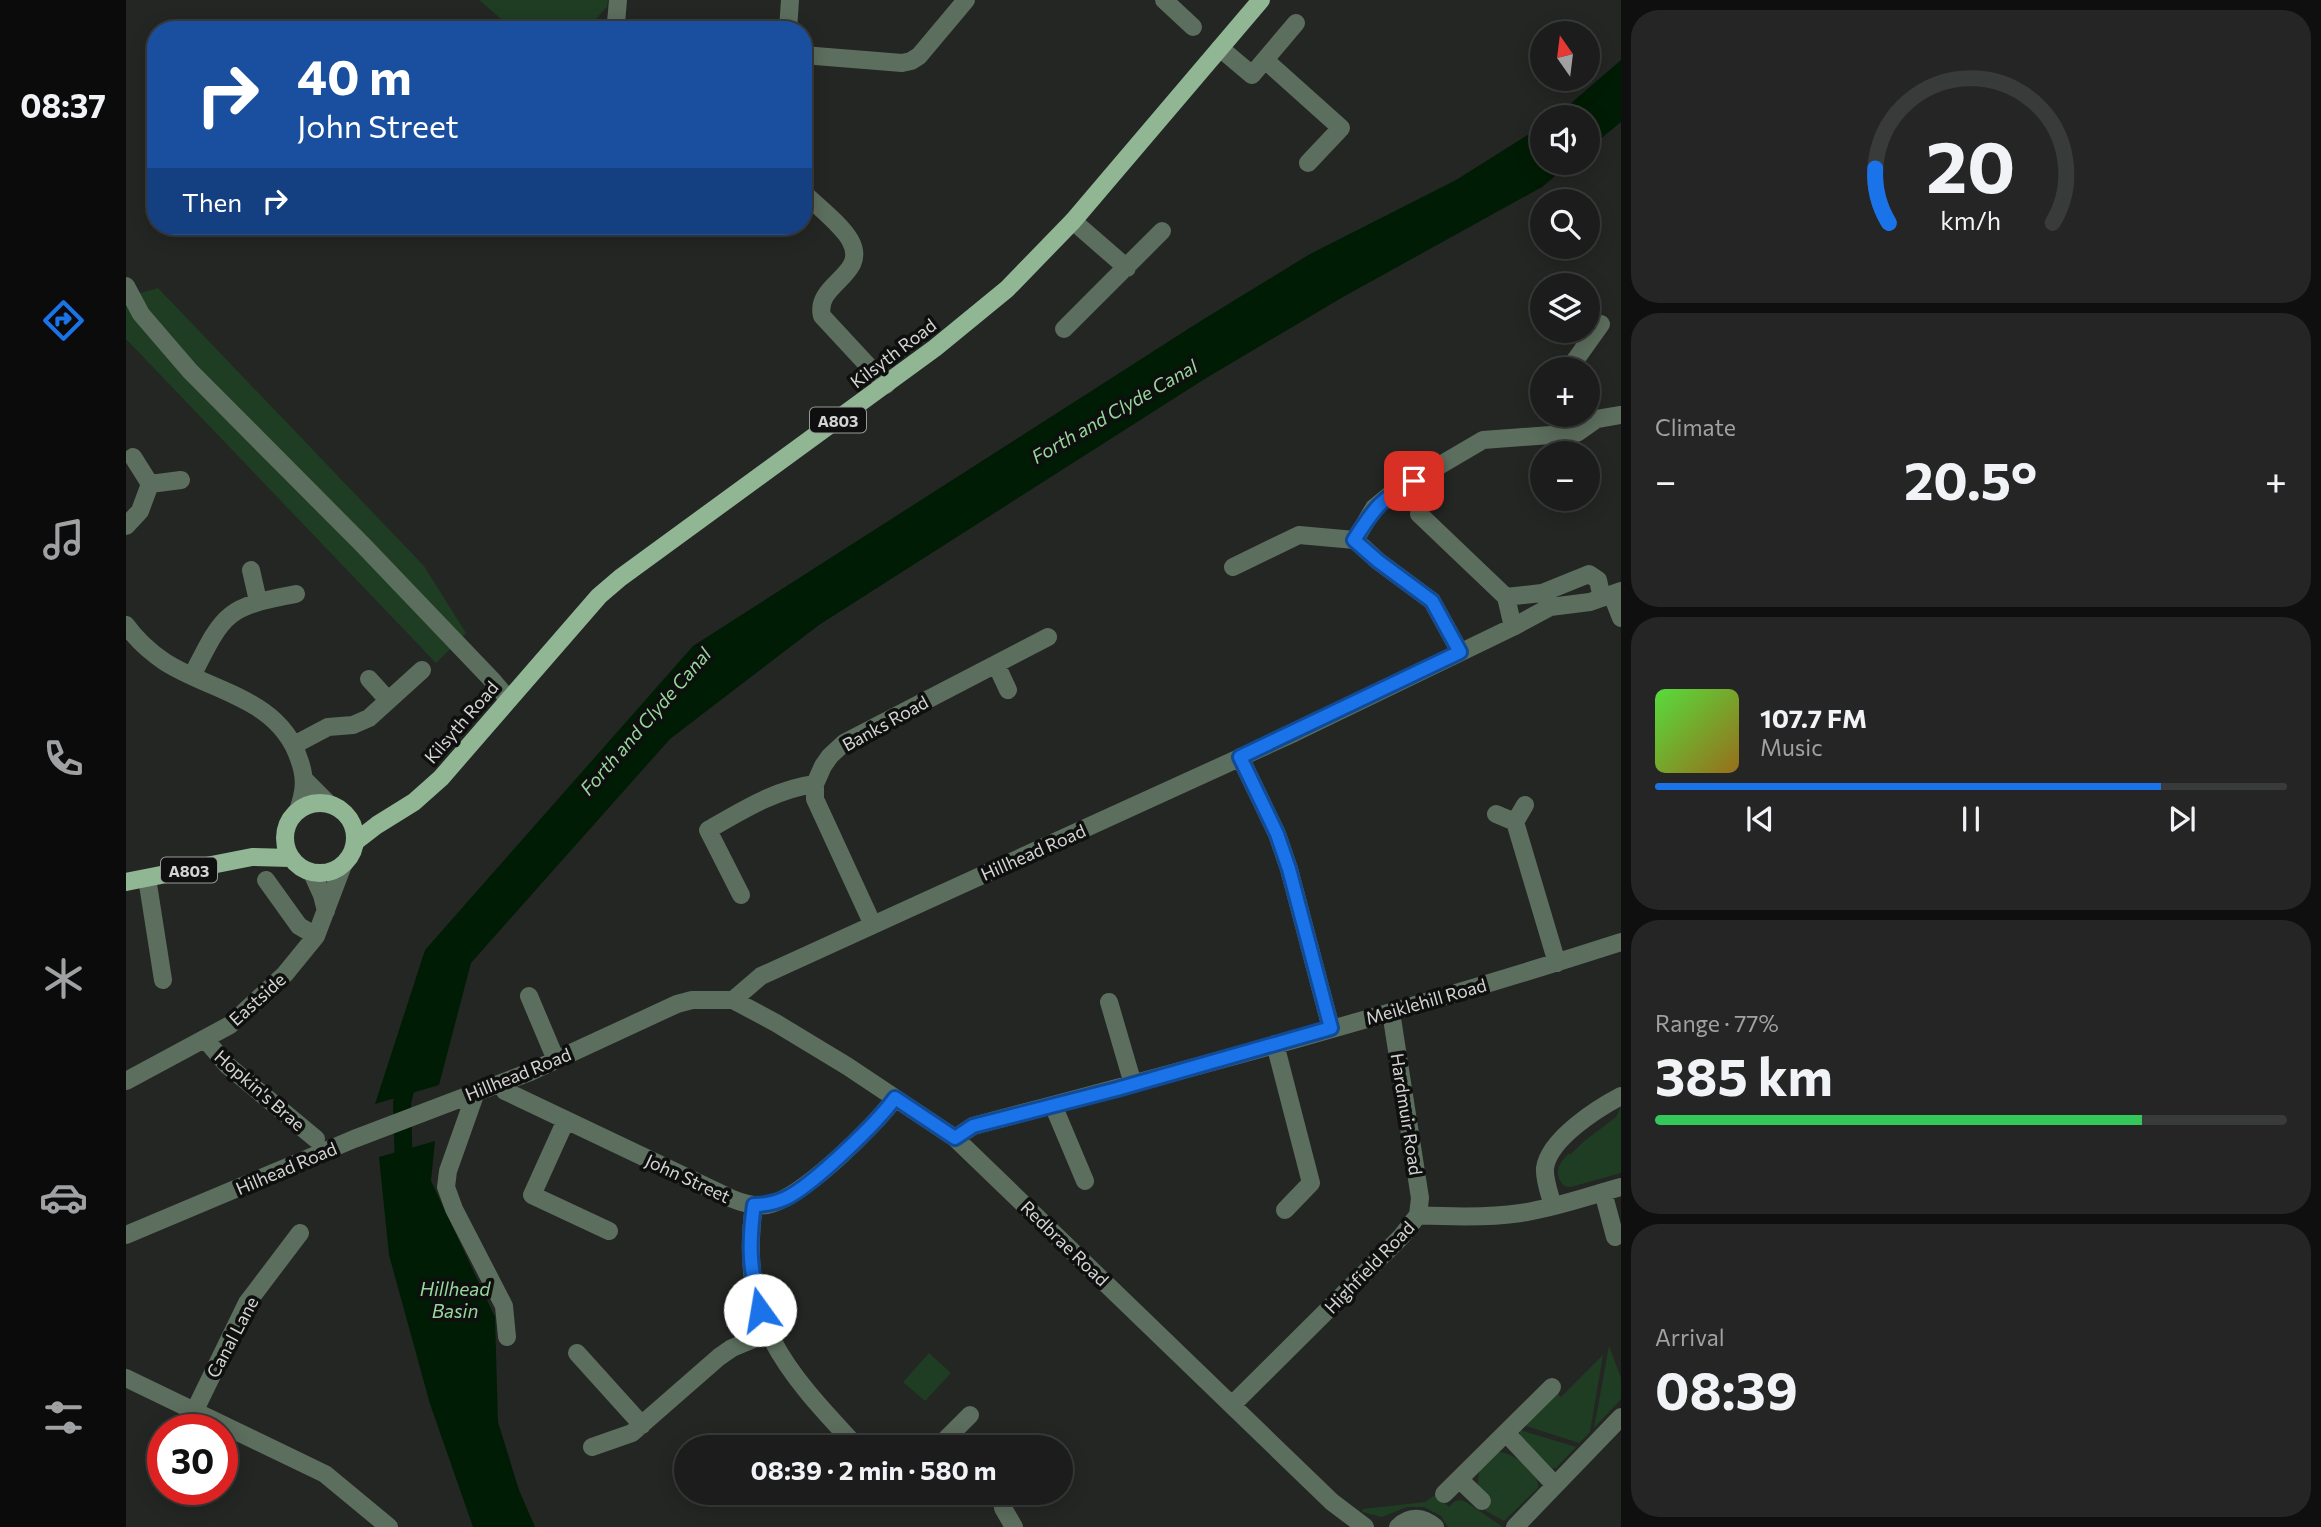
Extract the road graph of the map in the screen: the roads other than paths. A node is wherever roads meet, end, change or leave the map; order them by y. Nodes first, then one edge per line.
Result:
1 (618, 0) edge
2 (790, 0) edge
3 (966, 0) edge
4 (1164, 0) edge
5 (1261, 0) edge
6 (616, 21) edge
7 (789, 21) edge
8 (1297, 23) dead end
9 (1194, 27) dead end
10 (1220, 48) junction
11 (812, 56) edge
12 (1265, 60) junction
13 (1308, 163) dead end
14 (812, 201) edge
15 (1073, 221) junction
16 (1162, 232) dead end
17 (1126, 268) junction
18 (126, 286) edge
19 (1601, 324) dead end
20 (1064, 329) dead end
21 (1578, 357) edge
22 (886, 385) junction
23 (1600, 414) edge
24 (1621, 415) edge
25 (1582, 427) edge
26 (133, 457) dead end
27 (181, 480) dead end
28 (150, 484) junction
29 (1419, 514) dead end
30 (126, 526) edge
31 (1354, 540) junction
32 (1233, 567) dead end
33 (251, 570) dead end
34 (296, 594) dead end
35 (1612, 595) edge
36 (1506, 597) junction
37 (258, 601) junction
38 (1621, 618) edge
39 (126, 625) edge
40 (1513, 627) junction
41 (1048, 637) dead end
42 (1460, 652) junction
43 (996, 664) junction
44 (422, 670) dead end
45 (192, 676) junction
46 (369, 679) dead end
47 (1009, 690) dead end
48 (508, 699) junction
49 (388, 700) junction
50 (294, 745) junction
51 (1240, 757) junction
52 (306, 781) junction
53 (815, 784) junction
54 (329, 804) junction
55 (1525, 805) dead end
56 (298, 810) junction
57 (346, 814) junction
58 (394, 814) junction
59 (1496, 814) dead end
60 (1515, 822) junction
61 (285, 834) junction
62 (355, 842) junction
63 (251, 857) junction
64 (290, 858) junction
65 (343, 865) junction
66 (312, 873) junction
67 (147, 878) junction
68 (266, 880) dead end
69 (126, 882) edge
70 (741, 895) dead end
71 (326, 911) junction
72 (873, 925) junction
73 (316, 936) junction
74 (1621, 942) edge
75 (1557, 963) junction
76 (163, 980) dead end
77 (529, 996) dead end
78 (733, 1000) junction
79 (1108, 1002) dead end
80 (1391, 1012) junction
81 (1331, 1028) junction
82 (205, 1039) junction
83 (1275, 1044) junction
84 (556, 1060) junction
85 (126, 1081) edge
86 (503, 1083) junction
87 (1133, 1084) junction
88 (476, 1092) junction
89 (1621, 1096) edge
90 (895, 1098) junction
91 (446, 1103) joint
92 (1052, 1105) junction
93 (566, 1120) junction
94 (955, 1138) junction
95 (316, 1139) dead end
96 (1085, 1181) dead end
97 (1621, 1187) edge
98 (1602, 1192) junction
99 (754, 1205) junction
100 (1553, 1206) junction
101 (1285, 1210) dead end
102 (1418, 1215) junction
103 (609, 1231) dead end
104 (300, 1233) dead end
105 (126, 1235) edge
106 (1615, 1237) dead end
107 (768, 1334) junction
108 (507, 1337) dead end
109 (577, 1353) dead end
110 (126, 1378) edge
111 (1552, 1387) dead end
112 (1232, 1405) junction
113 (195, 1410) junction
114 (970, 1415) dead end
115 (1621, 1417) edge
116 (642, 1425) junction
117 (1506, 1433) junction
118 (846, 1435) edge
119 (950, 1435) edge
120 (592, 1447) dead end
121 (1459, 1479) junction
122 (1554, 1484) junction
123 (1444, 1494) dead end
124 (1482, 1501) dead end
125 (1003, 1507) dead end
126 (389, 1527) edge
127 (1014, 1527) edge
128 (1366, 1527) edge
129 (1398, 1527) edge
130 (1435, 1527) edge
131 (1515, 1527) edge

1 - 6 street
2 - 7 street
3 - 11 street
4 - 9 street
5 - 10 main road, Kilsyth Road / A803
8 - 12 street
10 - 12 street
10 - 15 main road, Kilsyth Road / A803
12 - 13 street
14 - 22 street
15 - 17 street
15 - 22 main road, Kilsyth Road / A803
16 - 17 street
17 - 20 street
18 - 48 street
19 - 21 street
22 - 48 main road, Kilsyth Road / A803
23 - 24 street
25 - 31 street
26 - 28 street
27 - 28 street
28 - 30 street
29 - 36 street
31 - 32 street
31 - 42 street
33 - 37 street
34 - 37 street
35 - 36 street
35 - 38 street
35 - 40 street, Hillhead Road
36 - 40 street
37 - 45 street
39 - 45 street
40 - 42 street, Hillhead Road
41 - 43 street, Banks Road
42 - 51 street, Hillhead Road
43 - 47 street
43 - 53 street, Banks Road
44 - 49 street
45 - 50 street
46 - 49 street
48 - 58 main road, Kilsyth Road / A803
49 - 50 street
50 - 52 street
51 - 72 street, Hillhead Road
51 - 81 street
52 - 54 street
52 - 56 street
53 - 70 street
53 - 72 street
54 - 56 main road
54 - 57 main road
55 - 60 street
56 - 61 main road
57 - 58 main road
57 - 62 main road
58 - 62 main road, Kilsyth Road / A803
59 - 60 street
60 - 75 street
61 - 63 main road, A803
61 - 64 main road
62 - 65 main road
63 - 64 main road, A803
63 - 67 main road, A803
64 - 66 main road
65 - 66 main road
65 - 71 street, Eastside
66 - 71 street
67 - 69 main road, A803
67 - 76 street
68 - 73 street
71 - 73 street, Eastside
72 - 78 street, Hillhead Road
73 - 82 street, Eastside
74 - 75 street, Meiklehill Road
75 - 80 street, Meiklehill Road
77 - 84 street
78 - 84 street, Hillhead Road
78 - 90 street, Redbrae Road
79 - 87 street
80 - 81 street, Meiklehill Road
80 - 102 street, Hardmuir Road
81 - 83 street, Meiklehill Road
82 - 85 street, Eastside
82 - 95 street, Hopkin's Brae
83 - 87 street, Meiklehill Road
83 - 101 street
84 - 86 street, Hillhead Road
86 - 88 street, Hillhead Road
86 - 93 street, John Street
87 - 92 street, Meiklehill Road
88 - 91 street, Hillhead Road
88 - 108 street
89 - 100 street
90 - 94 street, Redbrae Road
90 - 99 street, John Street
91 - 105 street, Hilhead Road
92 - 94 street, Meiklehill Road
92 - 96 street
93 - 99 street, John Street
93 - 103 street
94 - 112 street, Redbrae Road
97 - 98 street, Highfield Road
98 - 100 street, Highfield Road
98 - 106 street
99 - 107 street
100 - 102 street, Highfield Road
102 - 112 street, Highfield Road
104 - 113 street, Canal Lane
107 - 116 street
107 - 118 street
109 - 116 street
110 - 113 street
111 - 117 street
112 - 128 street, Redbrae Road
113 - 126 street
114 - 119 street
115 - 122 street
116 - 120 street
117 - 121 street
117 - 122 street
121 - 123 street
121 - 124 street
122 - 131 street
125 - 127 street
129 - 130 street

